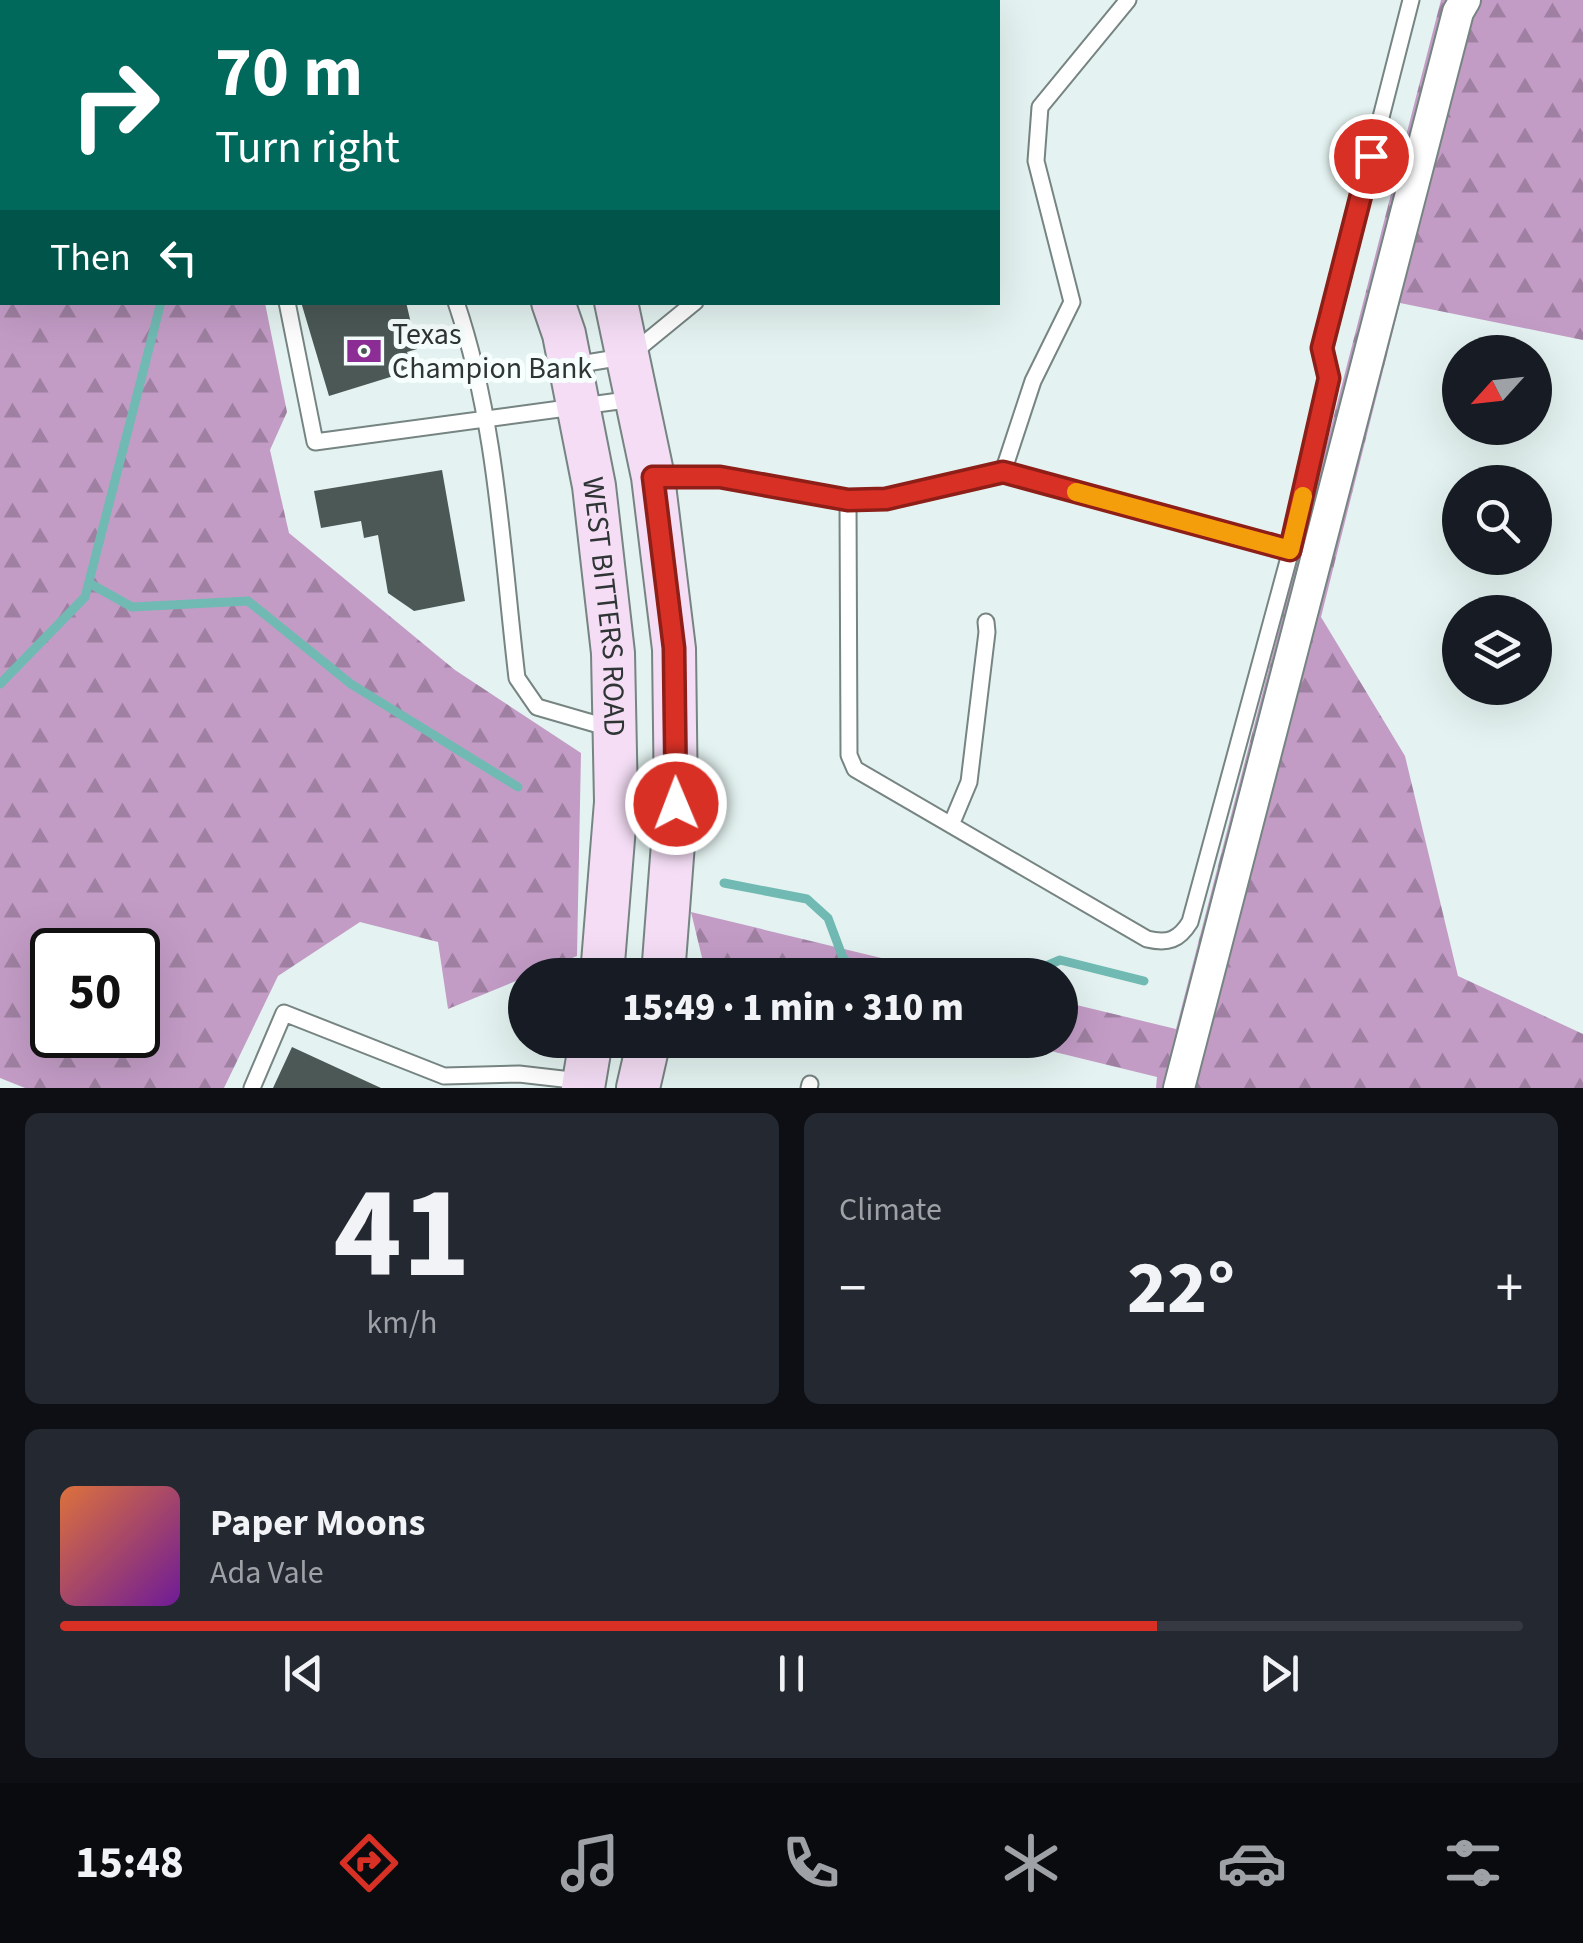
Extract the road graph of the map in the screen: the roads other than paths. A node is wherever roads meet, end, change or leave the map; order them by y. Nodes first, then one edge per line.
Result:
1 (1128, 0) edge
2 (1412, 0) edge
3 (1465, 0) edge
4 (288, 305) edge
5 (457, 305) edge
6 (553, 305) edge
7 (617, 305) edge
8 (692, 305) edge
9 (629, 356) junction
10 (570, 365) junction
11 (638, 398) junction
12 (578, 407) junction
13 (486, 419) junction
14 (1003, 472) junction
15 (653, 477) junction
16 (848, 500) junction
17 (1290, 550) junction
18 (986, 622) dead end
19 (615, 730) junction
20 (951, 825) junction
21 (603, 958) edge
22 (664, 958) edge
23 (587, 1058) edge
24 (645, 1058) edge
25 (583, 1085) edge
26 (252, 1088) edge
27 (638, 1088) edge
28 (1179, 1088) edge

1 - 14 lane
2 - 17 lane
3 - 28 street
4 - 13 lane
5 - 13 lane
6 - 10 main road, WEST BITTERS ROAD
7 - 9 main road, WEST BITTERS ROAD
8 - 9 lane
9 - 10 lane
9 - 11 main road, WEST BITTERS ROAD
10 - 12 main road, WEST BITTERS ROAD
11 - 12 lane
11 - 15 main road, WEST BITTERS ROAD
12 - 13 lane
12 - 19 main road, WEST BITTERS ROAD
13 - 19 lane
14 - 16 lane
14 - 17 lane
15 - 16 lane
15 - 22 main road, WEST BITTERS ROAD
16 - 20 lane
17 - 20 lane
18 - 20 lane
19 - 21 main road, WEST BITTERS ROAD
23 - 25 main road
24 - 27 main road
25 - 26 lane

